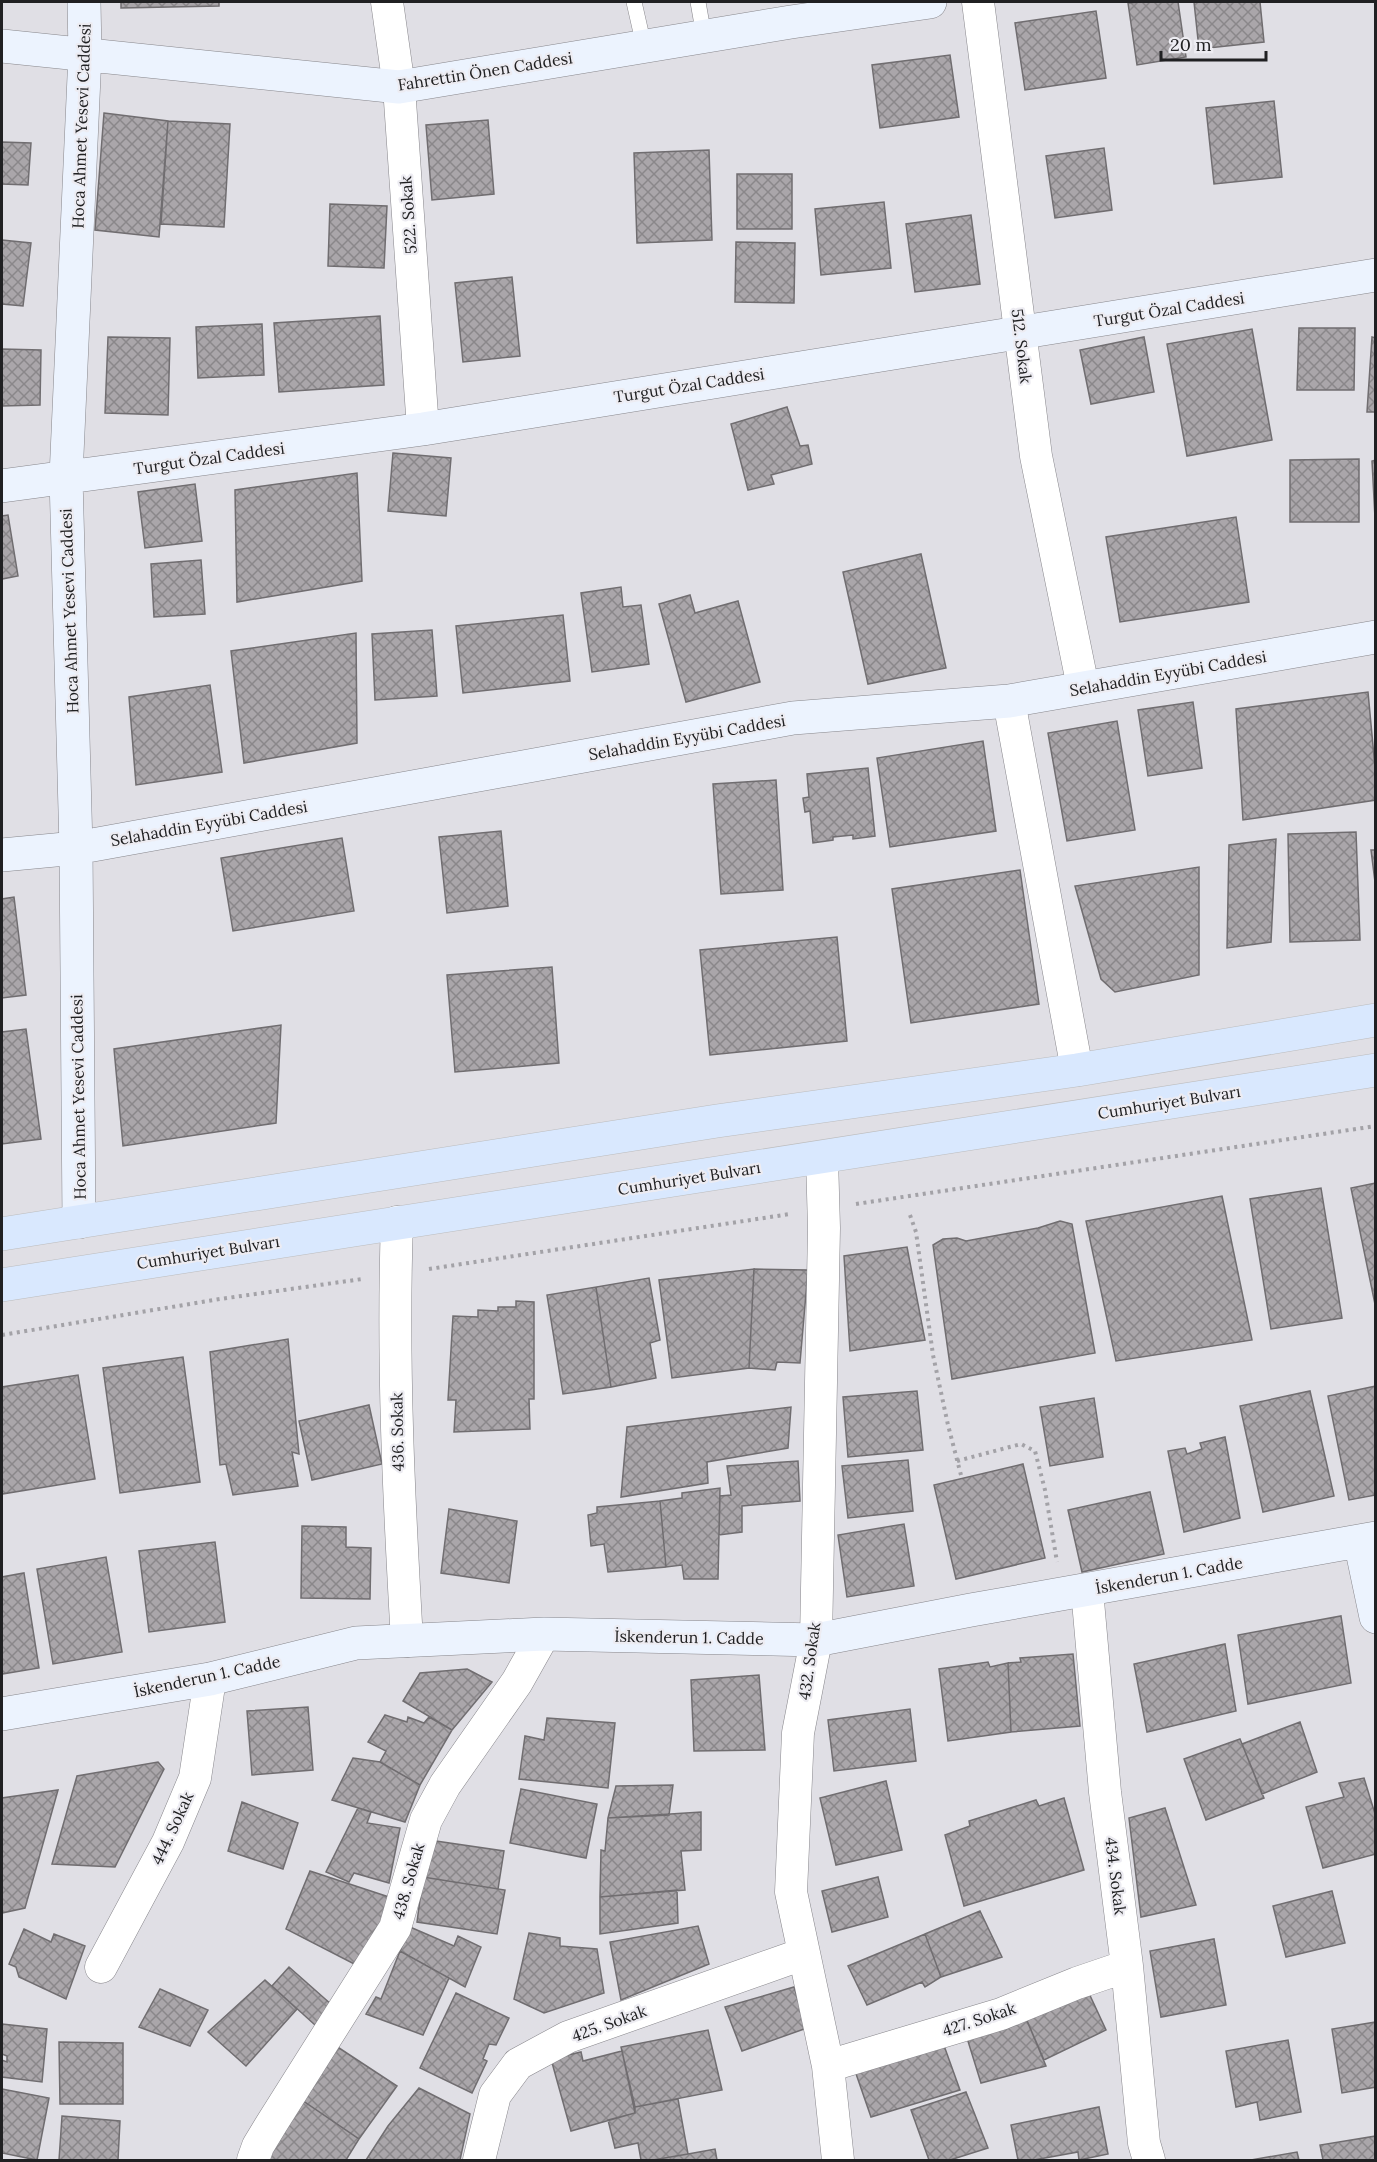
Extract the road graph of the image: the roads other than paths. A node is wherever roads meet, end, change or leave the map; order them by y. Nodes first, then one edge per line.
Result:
1 (84, 2) edge
2 (387, 2) edge
3 (634, 2) edge
4 (698, 2) edge
5 (930, 2) edge
6 (978, 2) edge
7 (704, 36) junction
8 (2, 46) edge
9 (644, 46) junction
10 (85, 54) junction
11 (399, 87) junction
12 (1376, 275) edge
13 (1021, 332) junction
14 (423, 429) junction
15 (66, 477) junction
16 (2, 486) edge
17 (1376, 637) edge
18 (1083, 687) junction
19 (1009, 701) junction
20 (76, 848) junction
21 (2, 855) edge
22 (1376, 1020) edge
23 (1077, 1070) junction
24 (1376, 1070) edge
25 (822, 1158) junction
26 (79, 1222) junction
27 (397, 1222) junction
28 (2, 1234) edge
29 (2, 1285) edge
30 (1368, 1540) edge
31 (1074, 1592) junction
32 (1376, 1617) edge
33 (544, 1634) junction
34 (816, 1640) junction
35 (407, 1641) junction
36 (210, 1678) junction
37 (2, 1714) edge
38 (803, 1954) junction
39 (101, 1966) dead end
40 (1127, 1966) junction
41 (828, 2066) junction
42 (253, 2160) edge
43 (479, 2160) edge
44 (838, 2160) edge
45 (1149, 2160) edge

1 - 10 street, Hoca Ahmet Yesevi Caddesi
2 - 11 street, 522. Sokak
3 - 9 lane
4 - 7 lane
5 - 7 street, Fahrettin Önen Caddesi
6 - 13 street, 512. Sokak
7 - 9 street, Fahrettin Önen Caddesi
8 - 10 street, Fahrettin Önen Caddesi
9 - 11 street, Fahrettin Önen Caddesi
10 - 11 street, Fahrettin Önen Caddesi
10 - 15 street, Hoca Ahmet Yesevi Caddesi
11 - 14 street, 522. Sokak
12 - 13 street, Turgut Özal Caddesi
13 - 14 street, Turgut Özal Caddesi
13 - 18 street, 512. Sokak
14 - 15 street, Turgut Özal Caddesi
15 - 16 street, Turgut Özal Caddesi
15 - 20 street, Hoca Ahmet Yesevi Caddesi
17 - 18 street, Selahaddin Eyyübi Caddesi
18 - 19 street, Selahaddin Eyyübi Caddesi
19 - 20 street, Selahaddin Eyyübi Caddesi
19 - 23 street
20 - 21 street, Selahaddin Eyyübi Caddesi
20 - 26 street, Hoca Ahmet Yesevi Caddesi
22 - 23 main road
23 - 26 main road
24 - 25 main road, Cumhuriyet Bulvarı
25 - 27 main road, Cumhuriyet Bulvarı
25 - 34 street, 432. Sokak
26 - 28 main road
27 - 29 main road, Cumhuriyet Bulvarı
27 - 35 street, 436. Sokak
30 - 31 street, İskenderun 1. Cadde
30 - 32 street
31 - 34 street, İskenderun 1. Cadde
31 - 40 street, 434. Sokak
33 - 34 street, İskenderun 1. Cadde
33 - 35 street, İskenderun 1. Cadde
33 - 42 street, 438. Sokak
34 - 38 street, 432. Sokak
35 - 36 street, İskenderun 1. Cadde
36 - 37 street, İskenderun 1. Cadde
36 - 39 street, 444. Sokak
38 - 41 street, 432. Sokak
38 - 43 street, 425. Sokak
40 - 41 street, 427. Sokak
40 - 45 street, 434. Sokak
41 - 44 street, 432. Sokak

